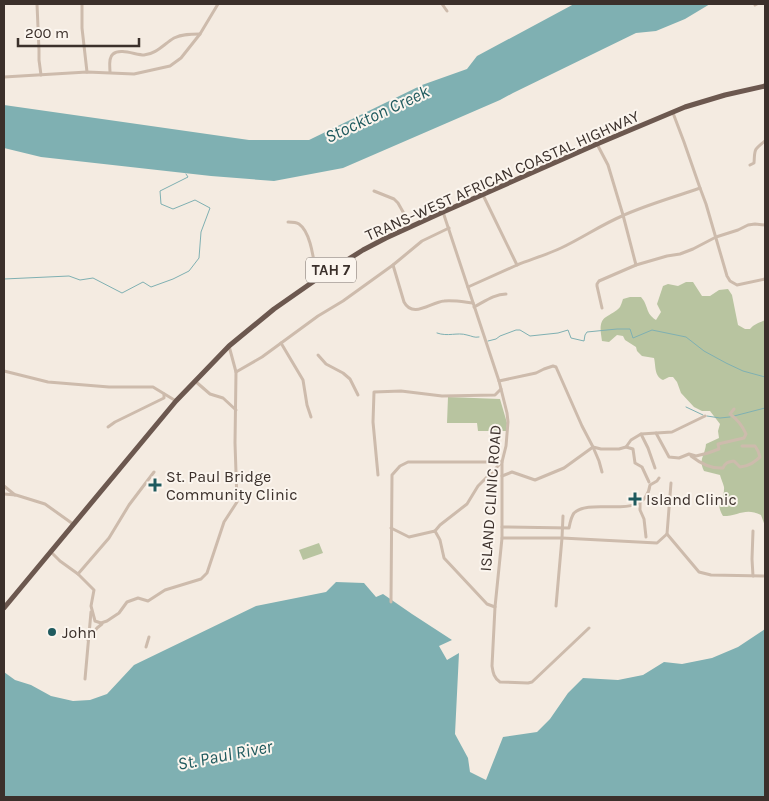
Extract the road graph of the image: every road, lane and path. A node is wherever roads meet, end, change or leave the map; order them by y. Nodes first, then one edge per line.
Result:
1 (37, 4) edge
2 (82, 4) edge
3 (218, 4) edge
4 (442, 4) edge
5 (447, 11) dead end
6 (200, 34) junction
7 (87, 72) junction
8 (110, 72) junction
9 (41, 75) junction
10 (4, 76) edge
11 (765, 86) edge
12 (673, 112) junction
13 (765, 141) edge
14 (597, 144) junction
15 (750, 165) dead end
16 (700, 188) junction
17 (374, 191) dead end
18 (483, 195) junction
19 (443, 212) junction
20 (623, 215) junction
21 (288, 222) dead end
22 (765, 225) edge
23 (411, 227) junction
24 (449, 228) junction
25 (716, 237) junction
26 (393, 265) junction
27 (517, 265) junction
28 (636, 265) junction
29 (317, 279) junction
30 (765, 279) edge
31 (468, 287) junction
32 (506, 294) dead end
33 (474, 305) junction
34 (602, 308) dead end
35 (281, 343) junction
36 (229, 346) junction
37 (318, 356) dead end
38 (4, 371) edge
39 (236, 372) junction
40 (194, 381) junction
41 (499, 381) junction
42 (502, 388) junction
43 (164, 394) junction
44 (358, 395) dead end
45 (176, 401) junction
46 (734, 409) dead end
47 (236, 410) junction
48 (705, 416) dead end
49 (311, 417) dead end
50 (108, 427) dead end
51 (656, 433) junction
52 (641, 434) junction
53 (742, 446) dead end
54 (593, 447) junction
55 (626, 447) junction
56 (689, 454) junction
57 (502, 462) junction
58 (655, 468) dead end
59 (154, 472) dead end
60 (602, 472) dead end
61 (378, 475) dead end
62 (502, 476) junction
63 (659, 478) dead end
64 (649, 482) dead end
65 (671, 483) dead end
66 (4, 486) edge
67 (4, 494) edge
68 (16, 496) junction
69 (640, 502) junction
70 (563, 516) dead end
71 (73, 524) junction
72 (391, 528) junction
73 (502, 528) junction
74 (562, 528) junction
75 (436, 531) junction
76 (753, 532) dead end
77 (667, 534) junction
78 (646, 537) dead end
79 (502, 538) junction
80 (562, 538) junction
81 (51, 552) junction
82 (78, 574) junction
83 (753, 576) junction
84 (765, 576) edge
85 (392, 602) dead end
86 (90, 606) junction
87 (556, 606) dead end
88 (495, 607) junction
89 (4, 608) edge
90 (107, 621) junction
91 (589, 628) dead end
92 (149, 637) dead end
93 (88, 641) junction
94 (146, 647) dead end
95 (85, 679) dead end

1 - 9 street
2 - 7 street
3 - 6 street
4 - 5 street
6 - 8 street
6 - 8 street
7 - 8 street
7 - 9 street
9 - 10 street
11 - 12 highway, TRANS-WEST AFRICAN COASTAL HIGHWAY / TAH 7
12 - 14 highway, TRANS-WEST AFRICAN COASTAL HIGHWAY / TAH 7
12 - 16 street
13 - 15 street
14 - 18 highway, TRANS-WEST AFRICAN COASTAL HIGHWAY / TAH 7
14 - 20 street
16 - 20 street
16 - 25 street
17 - 23 street
18 - 19 highway, TRANS-WEST AFRICAN COASTAL HIGHWAY / TAH 7
18 - 27 street
19 - 23 highway, TRANS-WEST AFRICAN COASTAL HIGHWAY / TAH 7
19 - 24 street, ISLAND CLINIC ROAD
20 - 27 street
20 - 28 street
21 - 29 street
22 - 25 street
23 - 29 highway, TRANS-WEST AFRICAN COASTAL HIGHWAY / TAH 7
24 - 26 street
24 - 31 street, ISLAND CLINIC ROAD
25 - 28 street
25 - 30 street
26 - 33 street
26 - 35 street
27 - 31 street
28 - 34 street
29 - 36 highway, TRANS-WEST AFRICAN COASTAL HIGHWAY / TAH 7
31 - 33 street, ISLAND CLINIC ROAD
32 - 33 street
33 - 41 street, ISLAND CLINIC ROAD
35 - 39 street
35 - 49 street
36 - 39 street
36 - 40 highway, TRANS-WEST AFRICAN COASTAL HIGHWAY / TAH 7
37 - 44 street
38 - 43 street
39 - 47 street
40 - 45 highway, TRANS-WEST AFRICAN COASTAL HIGHWAY / TAH 7
40 - 47 street
41 - 42 street, ISLAND CLINIC ROAD
41 - 54 street
42 - 57 street, ISLAND CLINIC ROAD
42 - 61 street
43 - 45 street
43 - 50 street
45 - 71 highway, TRANS-WEST AFRICAN COASTAL HIGHWAY / TAH 7
46 - 56 street
47 - 90 street
48 - 51 street
51 - 52 street
51 - 56 street
52 - 55 street
52 - 58 street
53 - 56 street
54 - 55 street
54 - 60 street
54 - 62 street
55 - 64 street
57 - 62 street, ISLAND CLINIC ROAD
57 - 72 street
57 - 75 street
59 - 82 street
62 - 73 street, ISLAND CLINIC ROAD
63 - 69 street
65 - 77 street
66 - 68 street
67 - 68 street
68 - 71 street
69 - 74 street
69 - 78 street
70 - 74 street
71 - 81 highway, TRANS-WEST AFRICAN COASTAL HIGHWAY / TAH 7
72 - 75 street
72 - 85 street
73 - 74 street
73 - 79 street, ISLAND CLINIC ROAD
74 - 80 street
75 - 88 street
76 - 83 street
77 - 80 street
77 - 83 street
79 - 80 street
79 - 88 street, ISLAND CLINIC ROAD
80 - 87 street
81 - 82 street
81 - 89 highway, TRANS-WEST AFRICAN COASTAL HIGHWAY / TAH 7
82 - 86 street
83 - 84 street
86 - 90 street
86 - 93 street
88 - 91 street, ISLAND CLINIC ROAD
90 - 93 street
92 - 94 street
93 - 95 street

